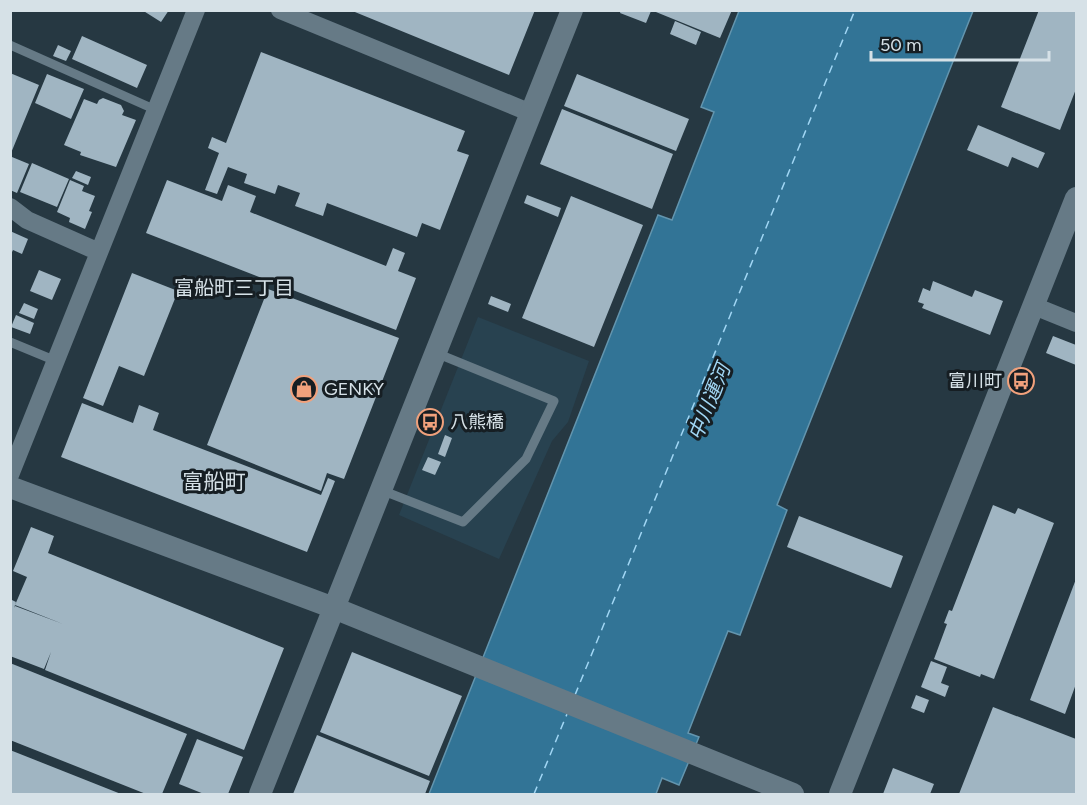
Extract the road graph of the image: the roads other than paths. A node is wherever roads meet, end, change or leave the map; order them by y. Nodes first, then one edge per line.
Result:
1 (196, 10) edge
2 (280, 10) edge
3 (572, 10) edge
4 (10, 45) edge
5 (156, 110) junction
6 (531, 113) junction
7 (1077, 198) edge
8 (10, 207) edge
9 (99, 252) junction
10 (1034, 306) junction
11 (1077, 323) edge
12 (10, 342) edge
13 (436, 353) junction
14 (56, 361) junction
15 (10, 474) edge
16 (10, 487) edge
17 (381, 490) junction
18 (334, 608) junction
19 (260, 795) edge
20 (793, 795) edge
21 (840, 795) edge

1 - 5 street
2 - 6 street
3 - 6 street
4 - 5 lane
5 - 9 street
6 - 13 street
7 - 10 street
8 - 9 street
9 - 14 street
10 - 11 street
10 - 21 street
12 - 14 lane
13 - 17 street
13 - 17 lane
14 - 15 street
16 - 18 street
17 - 18 street
18 - 19 street
18 - 20 street

